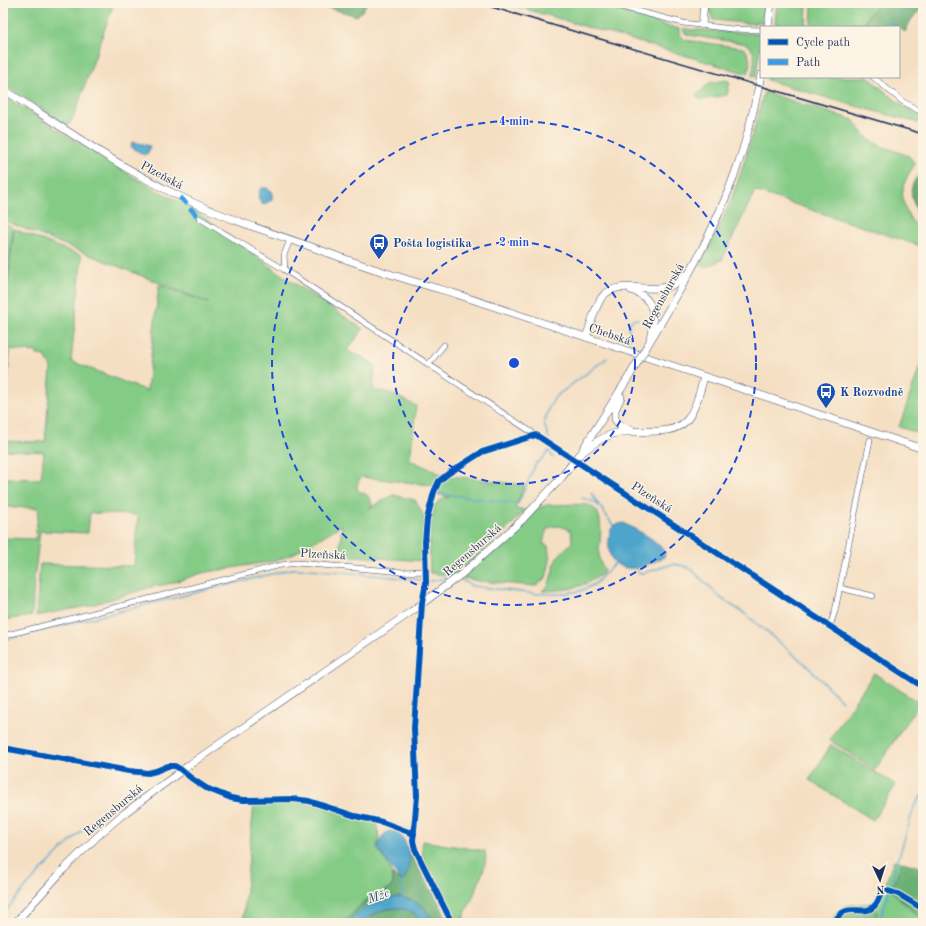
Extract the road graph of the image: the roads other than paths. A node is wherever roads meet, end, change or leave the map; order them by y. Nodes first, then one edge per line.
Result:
1 (606, 3) edge
2 (704, 3) edge
3 (771, 3) edge
4 (702, 25) junction
5 (768, 26) edge
6 (760, 30) edge
7 (760, 78) edge
8 (874, 78) edge
9 (5, 90) edge
10 (923, 113) edge
11 (199, 218) dead end
12 (290, 240) junction
13 (694, 262) junction
14 (285, 270) junction
15 (617, 288) junction
16 (653, 334) junction
17 (586, 337) junction
18 (444, 345) dead end
19 (428, 365) junction
20 (704, 377) junction
21 (626, 383) junction
22 (637, 430) junction
23 (536, 435) junction
24 (870, 440) dead end
25 (584, 449) junction
26 (923, 449) edge
27 (426, 571) junction
28 (840, 588) junction
29 (873, 596) dead end
30 (830, 626) junction
31 (3, 636) edge
32 (923, 687) edge
33 (3, 748) edge
34 (414, 834) junction
35 (15, 923) edge
36 (452, 923) edge

1 - 4 street
2 - 4 main road
3 - 5 main road
4 - 6 street
7 - 13 main road, Regensburská
8 - 10 street
9 - 12 main road, Plzeňská
11 - 14 street, Plzeňská
12 - 14 street
12 - 17 main road, Chebská
13 - 15 main road
13 - 16 main road, Regensburská
14 - 19 street, Plzeňská
15 - 16 main road
15 - 17 main road
16 - 21 main road, Regensburská, bridge
17 - 20 main road, Chebská
18 - 19 street
19 - 23 street, Plzeňská
20 - 22 main road
20 - 26 main road, Chebská
21 - 22 main road
21 - 25 main road, Regensburská
22 - 25 main road
23 - 27 street
23 - 30 street, Plzeňská
24 - 28 street
25 - 35 main road, Regensburská, bridge
27 - 31 street, Plzeňská
27 - 34 street
28 - 29 street
28 - 30 street
30 - 32 street, Plzeňská
33 - 34 street
34 - 36 street

